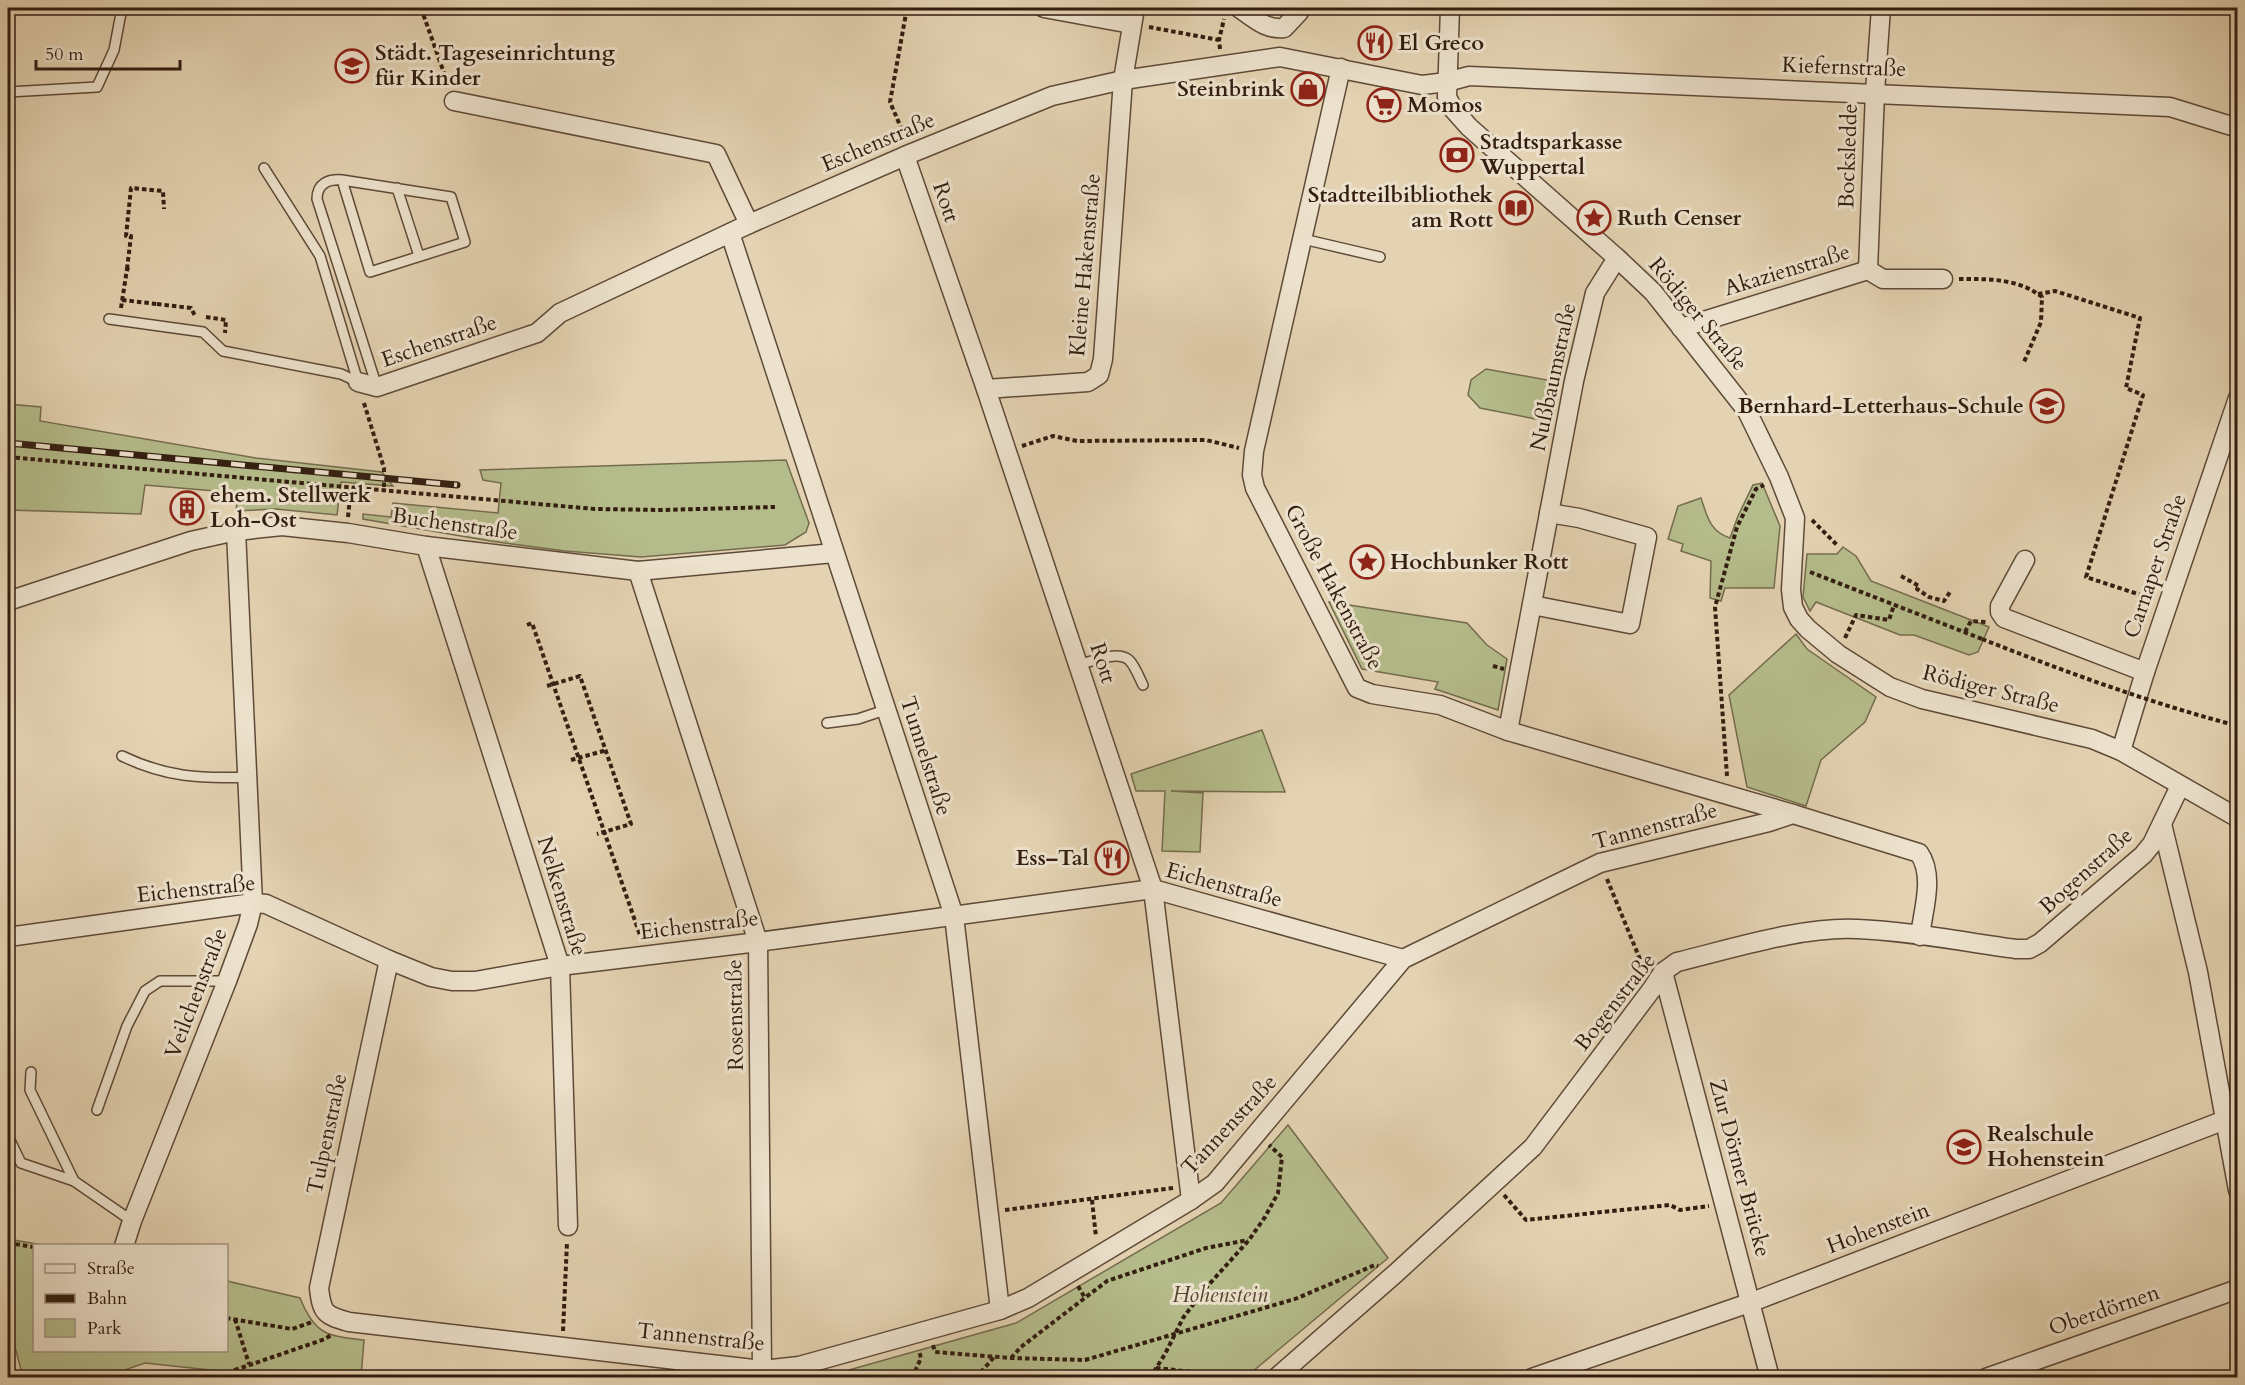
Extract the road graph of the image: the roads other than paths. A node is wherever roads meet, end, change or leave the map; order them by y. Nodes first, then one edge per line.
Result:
1 (122, 8) edge
2 (1044, 8) edge
3 (1299, 8) edge
4 (1450, 8) edge
5 (1881, 8) edge
6 (1232, 13) edge
7 (1133, 16) edge
8 (1341, 68) junction
9 (1123, 80) junction
10 (1447, 82) junction
11 (8, 92) edge
12 (1875, 92) junction
13 (454, 101) road end
14 (2238, 128) edge
15 (908, 154) junction
16 (264, 168) dead end
17 (342, 180) junction
18 (397, 188) junction
19 (748, 224) junction
20 (730, 233) junction
21 (1303, 239) junction
22 (419, 256) junction
23 (1380, 257) dead end
24 (1617, 258) junction
25 (1868, 270) junction
26 (1943, 279) road end
27 (109, 319) dead end
28 (1681, 328) junction
29 (358, 382) junction
30 (377, 387) junction
31 (986, 390) junction
32 (2236, 408) edge
33 (1550, 513) junction
34 (236, 531) junction
35 (426, 546) junction
36 (834, 553) junction
37 (2025, 560) dead end
38 (638, 571) junction
39 (8, 602) edge
40 (1532, 605) junction
41 (1078, 665) junction
42 (2145, 672) junction
43 (1143, 685) dead end
44 (885, 710) junction
45 (827, 723) dead end
46 (1508, 731) junction
47 (2121, 751) junction
48 (122, 756) dead end
49 (248, 777) junction
50 (2180, 786) junction
51 (1792, 814) junction
52 (2238, 818) edge
53 (2162, 824) junction
54 (1153, 889) junction
55 (253, 903) junction
56 (954, 916) junction
57 (1920, 936) junction
58 (8, 937) edge
59 (758, 942) junction
60 (1403, 959) junction
61 (389, 960) junction
62 (560, 966) junction
63 (1663, 972) junction
64 (227, 981) junction
65 (31, 1072) dead end
66 (97, 1110) dead end
67 (2232, 1117) edge
68 (8, 1136) edge
69 (74, 1181) junction
70 (2238, 1190) edge
71 (1190, 1193) junction
72 (132, 1221) junction
73 (568, 1226) road end
74 (124, 1244) edge
75 (2238, 1289) edge
76 (1752, 1302) junction
77 (1000, 1310) junction
78 (329, 1316) joint
79 (762, 1370) junction
80 (1276, 1377) edge
81 (1532, 1377) edge
82 (1770, 1377) edge
83 (1986, 1377) edge

1 - 11 lane
2 - 7 street
3 - 6 street
4 - 10 street, Rödiger Straße
5 - 12 street, Bocksledde
7 - 9 street
8 - 9 street, Eschenstraße
8 - 10 street, Eschenstraße
8 - 21 street, Große Hakenstraße
9 - 15 street, Eschenstraße
9 - 31 street, Kleine Hakenstraße
10 - 12 street, Kiefernstraße
10 - 24 street, Rödiger Straße
12 - 14 street, Kiefernstraße
12 - 25 street, Bocksledde
13 - 19 street
15 - 19 street, Eschenstraße
15 - 31 street, Rott
16 - 29 lane
17 - 18 lane
17 - 22 lane
17 - 30 lane
18 - 22 lane
18 - 22 lane
19 - 20 street, Eschenstraße
20 - 30 street, Eschenstraße
20 - 36 street, Tunnelstraße
21 - 23 lane
21 - 46 street, Große Hakenstraße
24 - 28 street, Rödiger Straße
24 - 33 street, Nußbaumstraße
25 - 26 street, Akazienstraße
25 - 28 street, Akazienstraße
27 - 29 lane
28 - 47 street, Rödiger Straße
29 - 30 street, Eschenstraße
31 - 41 street, Rott
32 - 42 street, Carnaper Straße
33 - 40 street, Nußbaumstraße
33 - 40 street
34 - 35 street, Buchenstraße
34 - 39 street, Buchenstraße
34 - 49 street, Veilchenstraße
35 - 38 street, Buchenstraße
35 - 62 street, Nelkenstraße
36 - 38 street, Buchenstraße
36 - 44 street, Tunnelstraße
37 - 42 street
38 - 59 street, Rosenstraße
40 - 46 street, Nußbaumstraße
41 - 43 lane
41 - 54 street, Rott
42 - 47 street, Carnaper Straße
44 - 45 lane
44 - 56 street, Tunnelstraße
46 - 51 street, Große Hakenstraße
47 - 50 street, Rödiger Straße
48 - 49 lane
49 - 55 street, Veilchenstraße
50 - 52 street, Rödiger Straße
50 - 53 street, Bogenstraße
51 - 57 street
51 - 60 street, Tannenstraße
53 - 57 street, Bogenstraße
53 - 67 street
54 - 56 street, Eichenstraße
54 - 60 street, Eichenstraße
54 - 71 street, Rott
55 - 58 street, Eichenstraße
55 - 61 street, Eichenstraße
55 - 64 street, Veilchenstraße
56 - 59 street, Eichenstraße
56 - 77 street, Tunnelstraße
57 - 63 street, Bogenstraße
59 - 62 street, Eichenstraße
59 - 79 street, Rosenstraße
60 - 71 street, Tannenstraße
61 - 62 street, Eichenstraße
61 - 78 street, Tulpenstraße
62 - 73 street, Nelkenstraße
63 - 76 street, Zur Dörner Brücke
63 - 80 street, Bogenstraße
64 - 66 lane
64 - 72 street, Veilchenstraße
65 - 69 lane
67 - 70 street
67 - 76 street, Hohenstein
68 - 69 lane
69 - 72 lane
71 - 77 street, Tannenstraße
72 - 74 street, Veilchenstraße
75 - 83 street, Oberdörnen
76 - 81 street, Hohenstein
76 - 82 street, Zur Dörner Brücke
77 - 79 street, Tannenstraße
78 - 79 street, Tannenstraße

